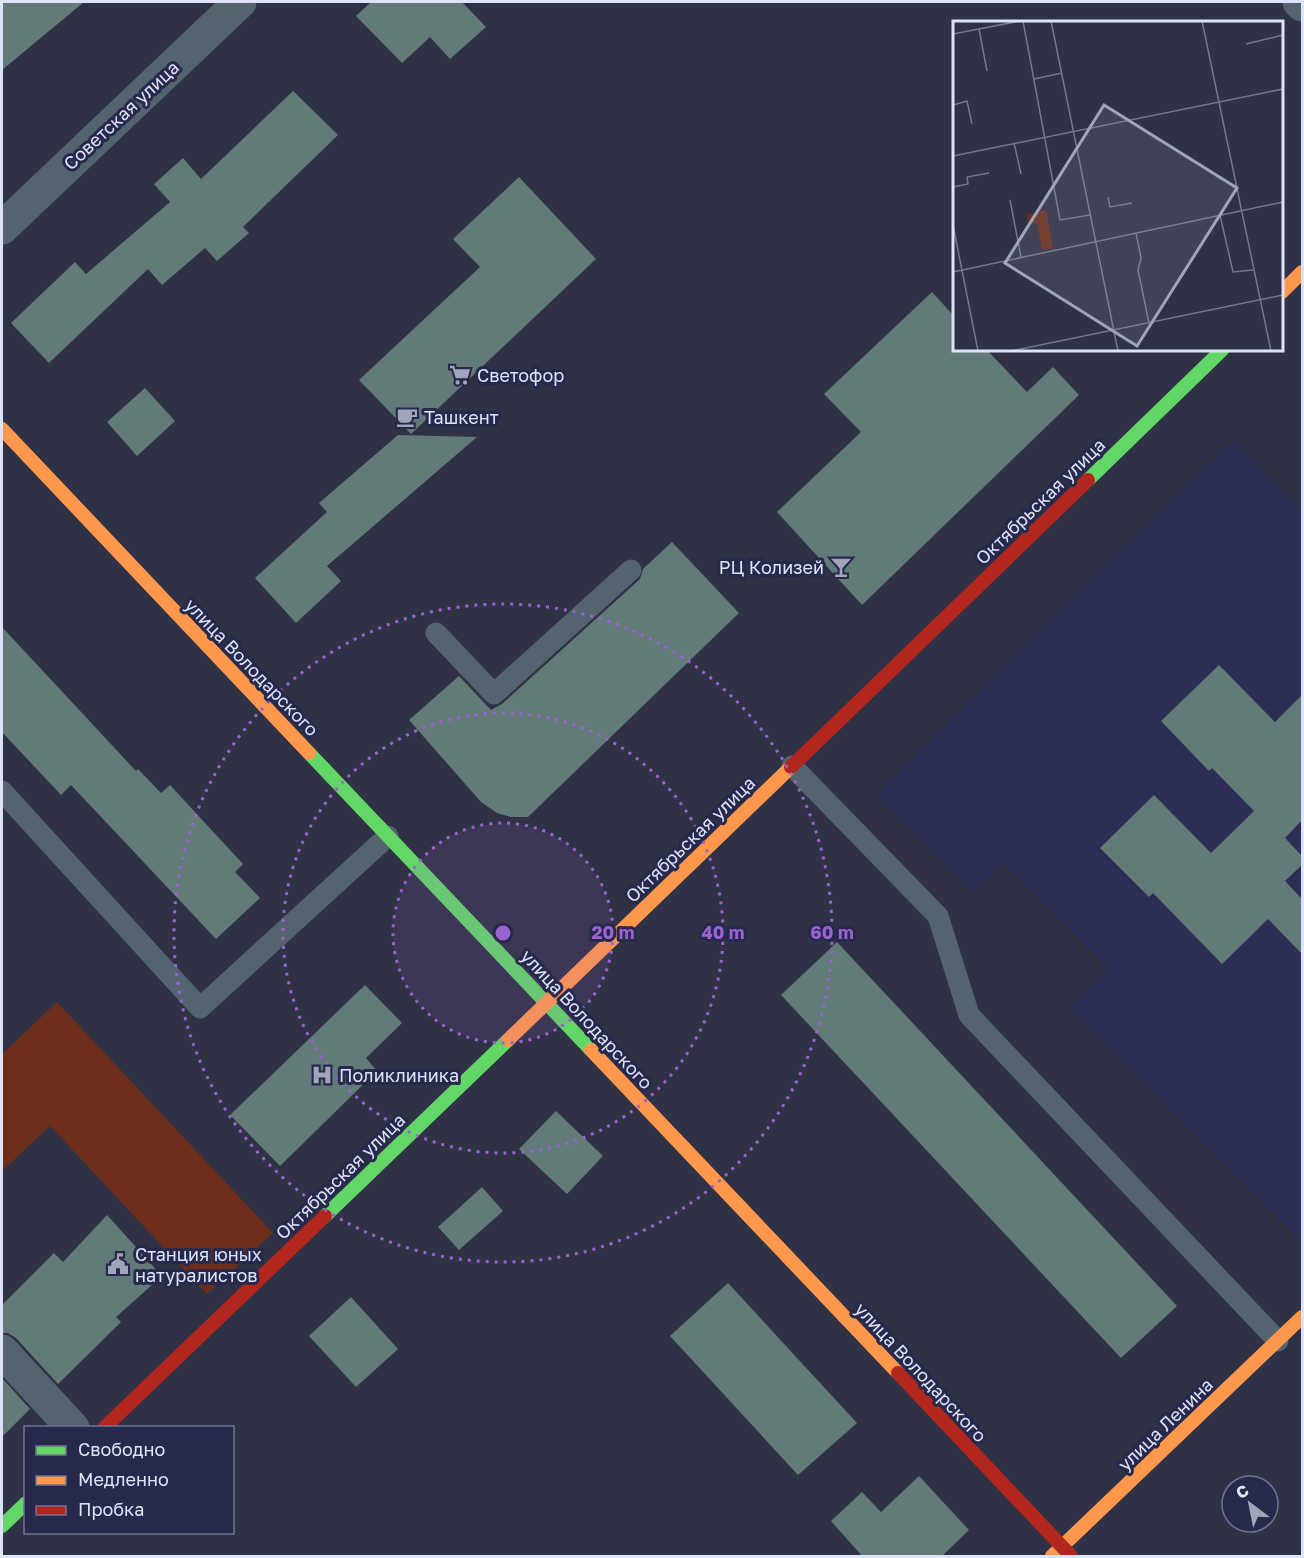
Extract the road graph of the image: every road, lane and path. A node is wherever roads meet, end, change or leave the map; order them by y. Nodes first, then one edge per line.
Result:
1 (240, 2) edge
2 (1299, 2) edge
3 (1302, 5) edge
4 (2, 228) edge
5 (1302, 272) edge
6 (1283, 290) edge
7 (1221, 351) edge
8 (2, 429) edge
9 (631, 570) dead end
10 (436, 633) dead end
11 (792, 766) junction
12 (2, 791) edge
13 (388, 836) junction
14 (546, 1003) junction
15 (1302, 1317) edge
16 (1278, 1341) junction
17 (2, 1351) edge
18 (71, 1426) edge
19 (107, 1426) edge
20 (24, 1505) edge
21 (2, 1526) edge
22 (1062, 1553) edge

1 - 4 street, Советская улица
2 - 3 street
5 - 6 street
7 - 11 street, Октябрьская улица
8 - 13 street, улица Володарского
9 - 10 lane
11 - 14 street, Октябрьская улица
11 - 16 lane
12 - 13 lane
13 - 14 street, улица Володарского
14 - 19 street, Октябрьская улица
14 - 22 street, улица Володарского
15 - 16 street, улица Ленина
16 - 22 street, улица Ленина
17 - 18 street
20 - 21 street

